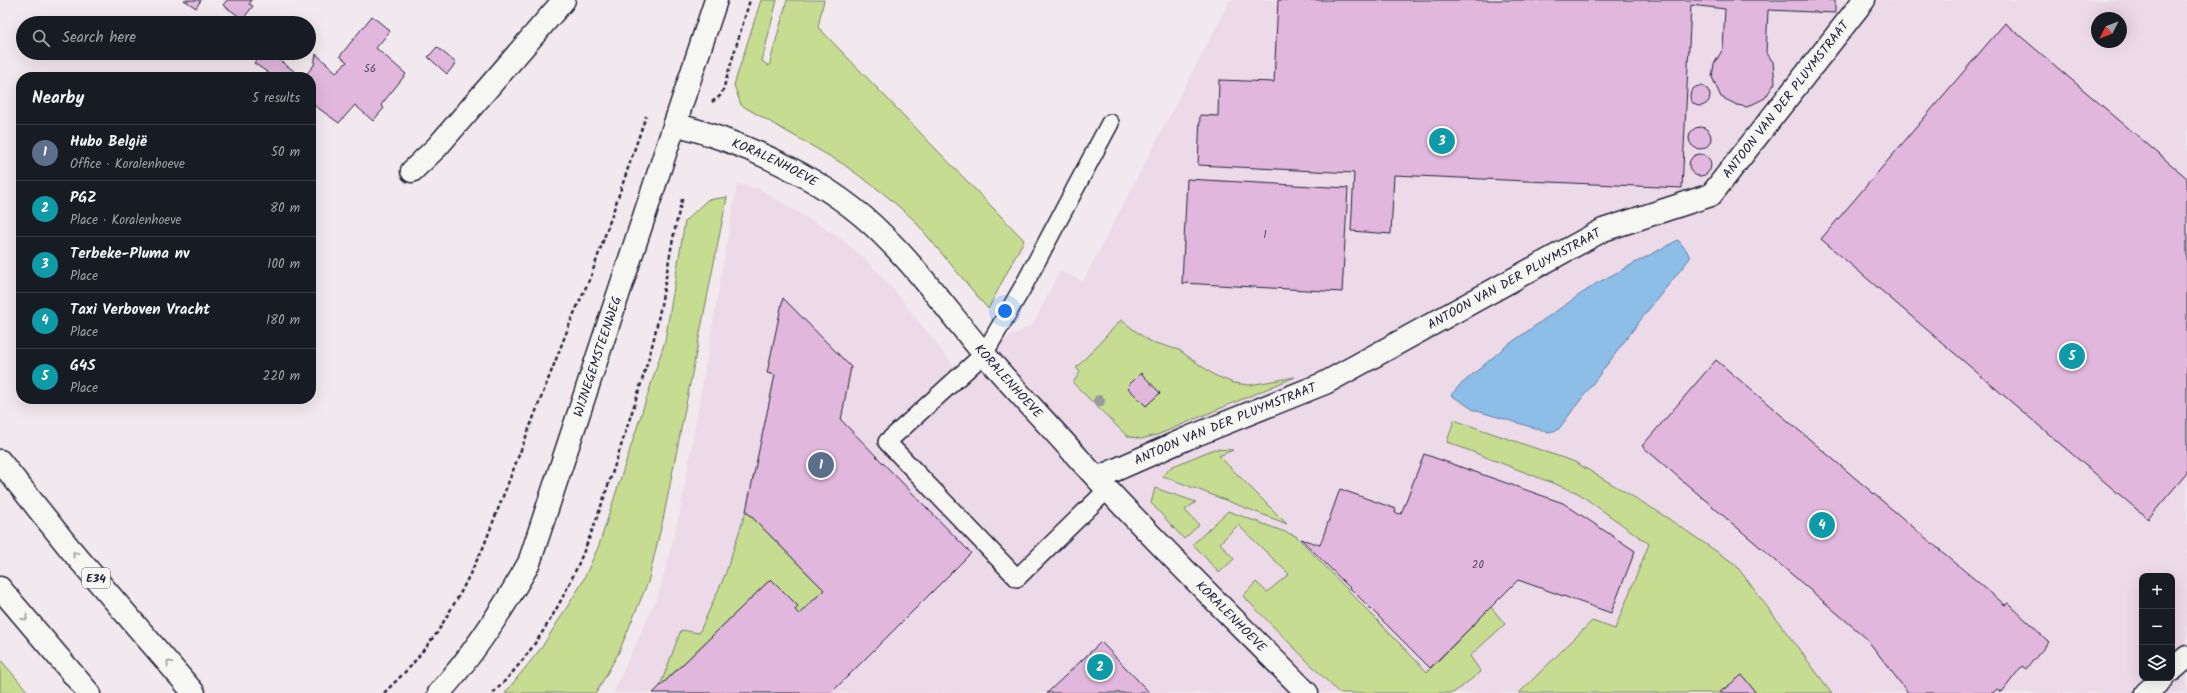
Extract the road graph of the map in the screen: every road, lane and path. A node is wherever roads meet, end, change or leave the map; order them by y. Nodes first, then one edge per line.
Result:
1 (564, 0) edge
2 (716, 0) edge
3 (750, 0) edge
4 (1864, 0) edge
5 (647, 111) dead end
6 (1110, 123) dead end
7 (675, 124) junction
8 (701, 131) junction
9 (412, 171) dead end
10 (684, 191) dead end
11 (984, 354) junction
12 (0, 461) edge
13 (1102, 484) junction
14 (0, 588) edge
15 (2187, 657) edge
16 (2175, 667) edge
17 (2160, 681) edge
18 (89, 693) edge
19 (194, 693) edge
20 (384, 693) edge
21 (439, 693) edge
22 (493, 693) edge
23 (1307, 693) edge
24 (2146, 693) edge

1 - 9 main road
2 - 7 main road, WIJNEGEMSTEENWEG
3 - 8 path
4 - 13 main road, ANTOON VAN DER PLUYMSTRAAT
5 - 20 path
6 - 11 lane
7 - 8 main road, KORALENHOEVE
7 - 21 main road, WIJNEGEMSTEENWEG
8 - 11 main road, KORALENHOEVE
10 - 22 path
11 - 13 main road, KORALENHOEVE
11 - 13 lane
19 -> 12 main road, E34
13 - 23 main road, KORALENHOEVE
14 -> 18 main road
15 - 16 main road
17 - 24 main road

